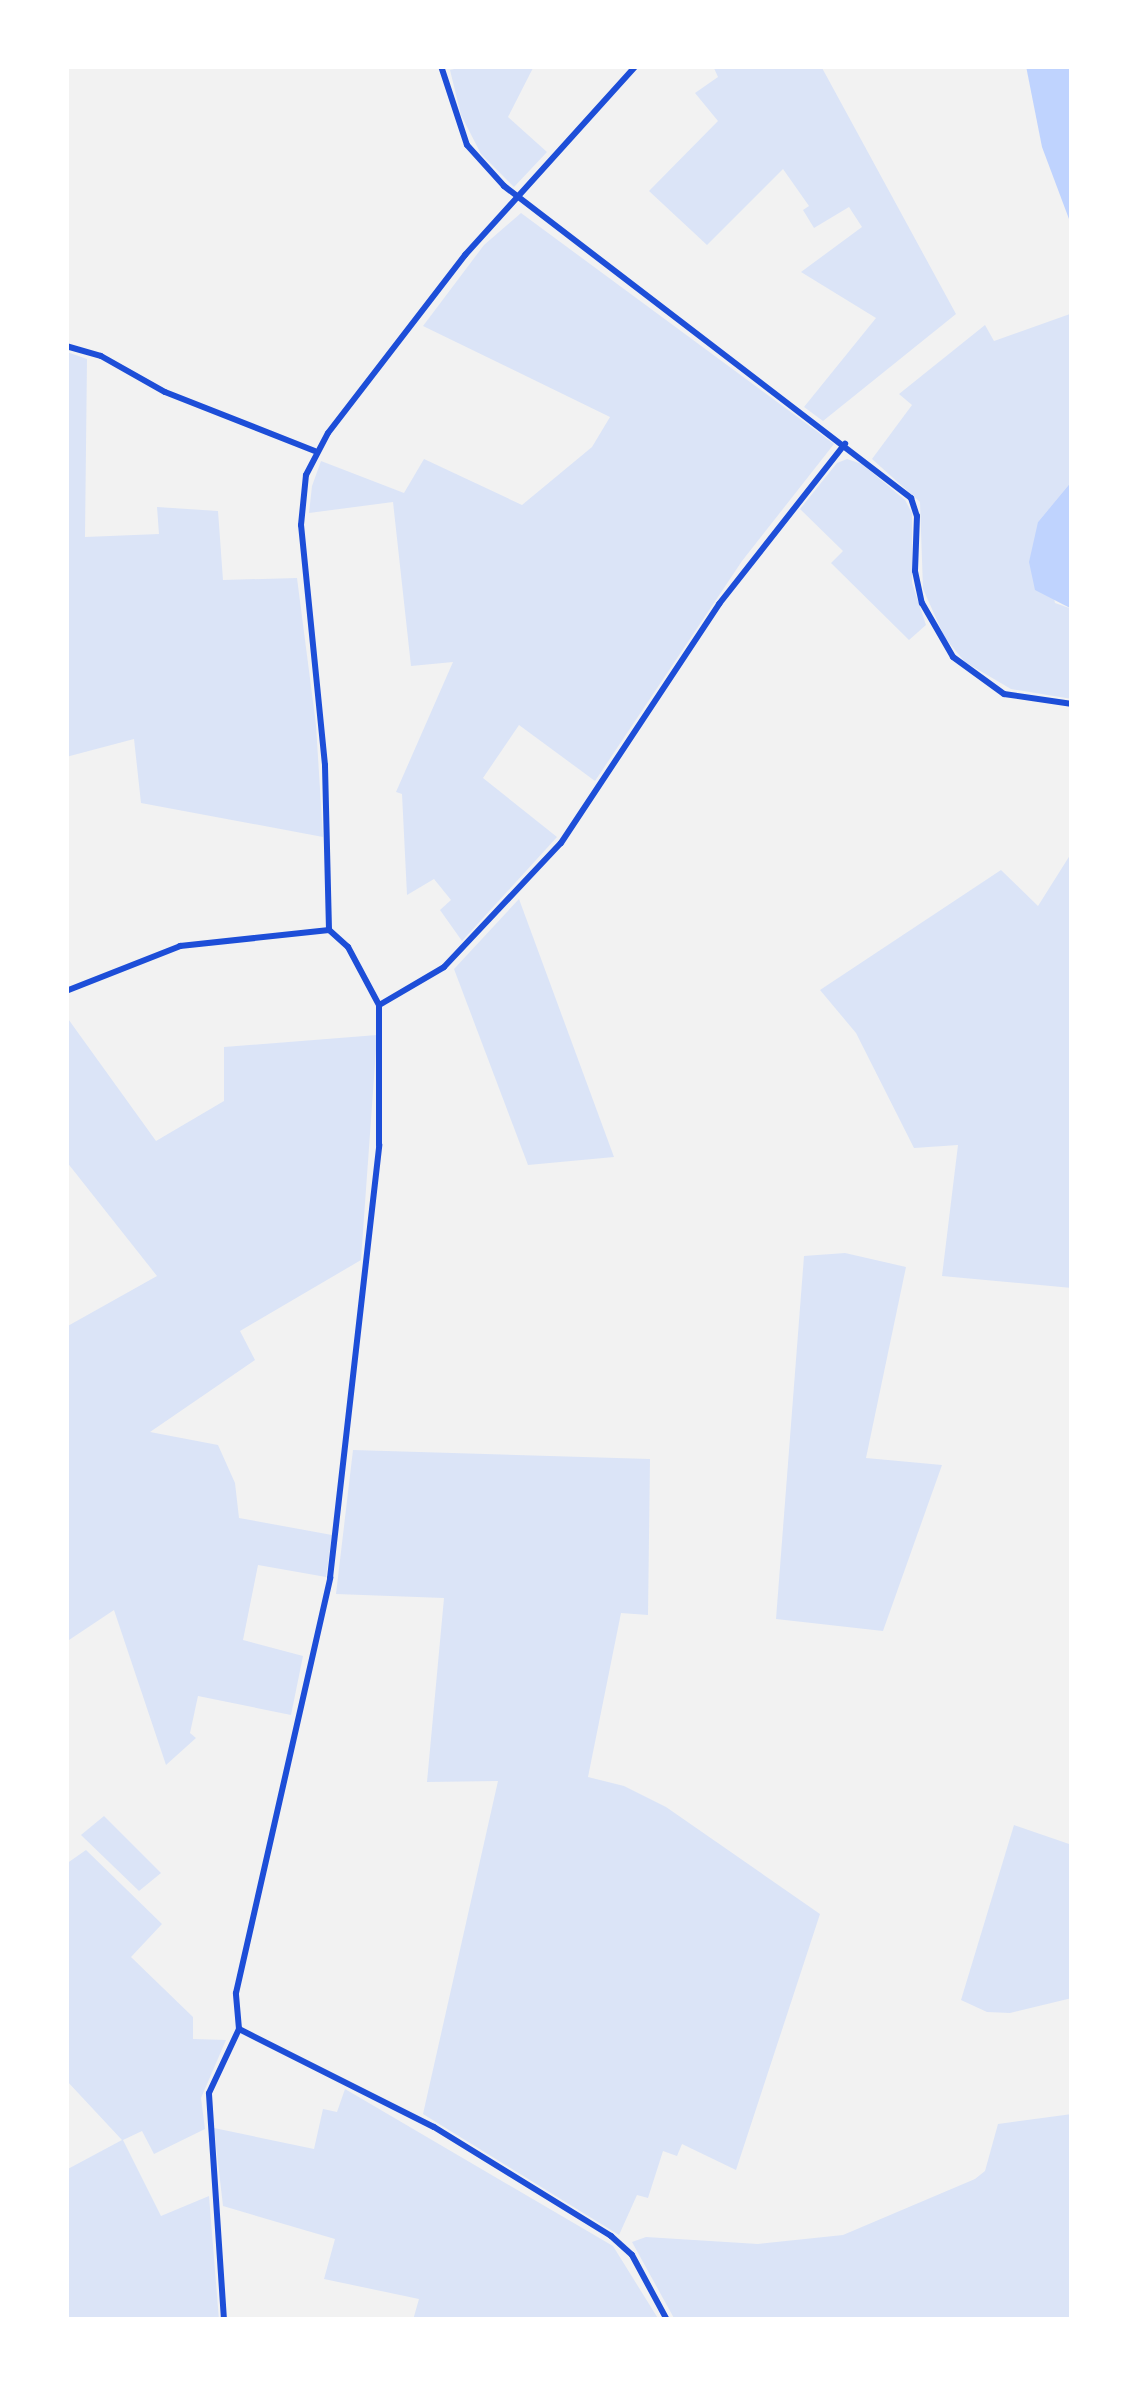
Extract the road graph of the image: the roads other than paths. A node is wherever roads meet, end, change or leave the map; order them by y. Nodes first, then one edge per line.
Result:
1 (441, 66) edge
2 (636, 66) edge
3 (515, 194) junction
4 (66, 346) edge
5 (845, 444) junction
6 (315, 451) junction
7 (1072, 704) edge
8 (329, 930) junction
9 (66, 992) edge
10 (380, 1005) junction
11 (239, 2029) junction
12 (224, 2320) edge
13 (667, 2320) edge

1 - 3 street
2 - 3 street
3 - 5 street
3 - 6 street
4 - 6 street
5 - 7 street
5 - 10 street
6 - 8 street
8 - 9 street
8 - 10 street
10 - 11 street
11 - 12 street
11 - 13 street

